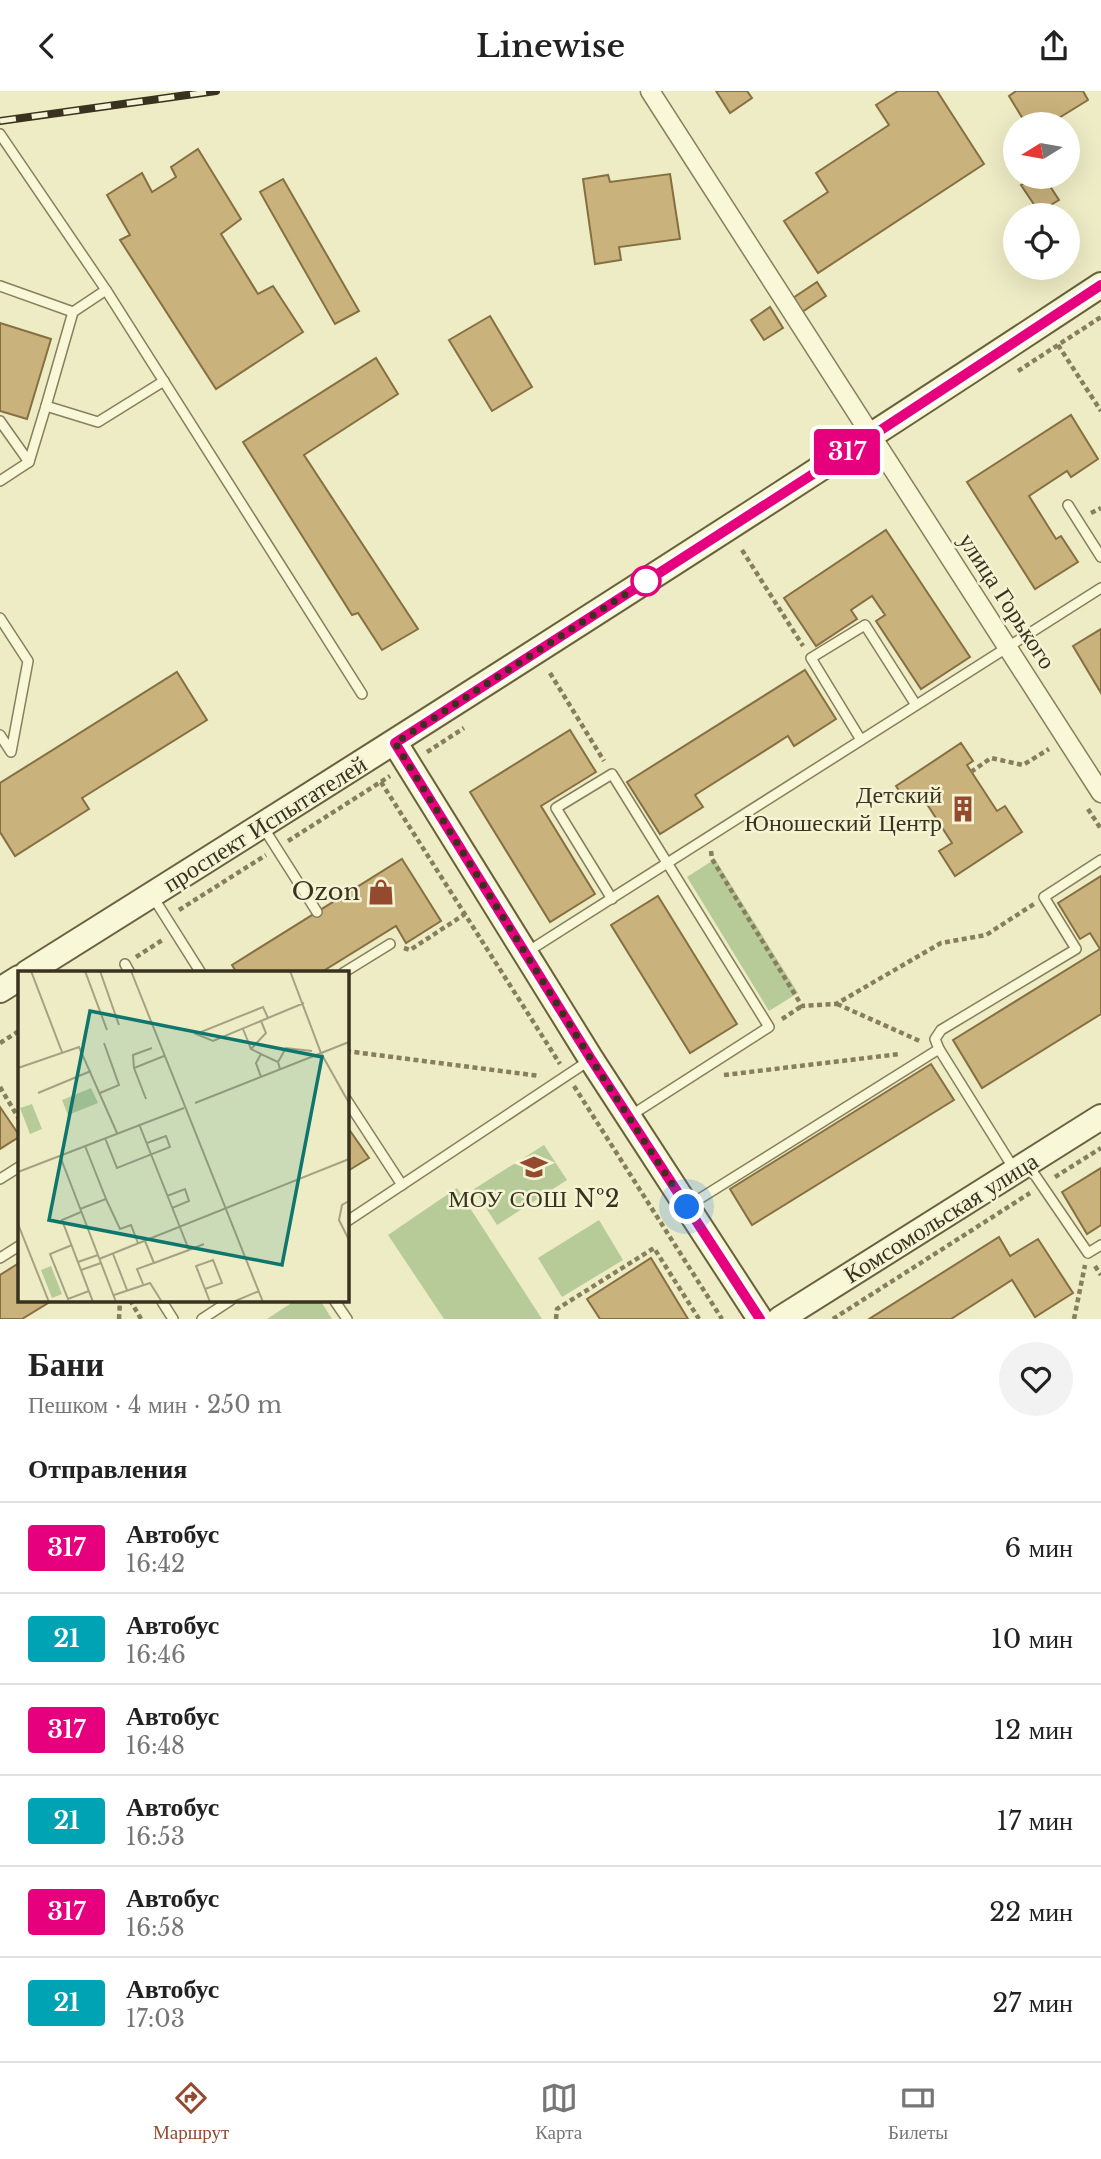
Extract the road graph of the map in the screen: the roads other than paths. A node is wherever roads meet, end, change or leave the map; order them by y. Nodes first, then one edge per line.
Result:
1 (650, 91) edge
2 (0, 134) edge
3 (1101, 285) edge
4 (0, 286) edge
5 (106, 290) junction
6 (73, 312) junction
7 (164, 381) junction
8 (46, 405) junction
9 (0, 421) edge
10 (871, 436) junction
11 (29, 462) junction
12 (0, 481) edge
13 (1068, 505) dead end
14 (1101, 557) edge
15 (1101, 587) edge
16 (0, 618) edge
17 (1008, 648) junction
18 (362, 694) dead end
19 (916, 705) junction
20 (0, 735) edge
21 (861, 740) junction
22 (395, 743) junction
23 (1101, 793) edge
24 (262, 826) junction
25 (1101, 860) edge
26 (667, 863) junction
27 (152, 895) junction
28 (612, 899) junction
29 (317, 912) dead end
30 (390, 944) road end
31 (526, 953) junction
32 (29, 971) edge
33 (200, 971) edge
34 (346, 971) edge
35 (18, 979) edge
36 (0, 990) edge
37 (939, 1049) junction
38 (591, 1059) junction
39 (348, 1102) edge
40 (629, 1117) junction
41 (1101, 1117) edge
42 (1021, 1167) junction
43 (18, 1168) edge
44 (0, 1178) edge
45 (402, 1185) junction
46 (687, 1207) junction
47 (348, 1221) edge
48 (1101, 1245) edge
49 (18, 1247) edge
50 (0, 1258) edge
51 (162, 1301) edge
52 (229, 1301) edge
53 (335, 1301) edge
54 (173, 1319) edge
55 (202, 1319) edge
56 (347, 1319) edge
57 (760, 1319) edge
58 (780, 1319) edge

1 - 10 street, улица Горького
2 - 5 lane
3 - 10 main road, проспект Испытателей
4 - 6 lane
5 - 6 lane
5 - 7 lane
6 - 8 lane
7 - 8 lane
7 - 18 lane
8 - 11 lane
9 - 11 lane
10 - 17 street, улица Горького
10 - 22 main road, проспект Испытателей
11 - 12 lane
13 - 14 lane
15 - 17 lane
16 - 20 lane
17 - 19 lane
17 - 23 street, улица Горького
19 - 21 lane
19 - 21 lane
21 - 26 lane
22 - 24 main road, проспект Испытателей
22 - 31 main road
24 - 27 main road, проспект Испытателей
24 - 29 lane
25 - 37 lane
26 - 28 lane
26 - 28 lane
26 - 40 lane
27 - 32 main road, проспект Испытателей
27 - 33 lane
28 - 31 lane
30 - 34 lane
31 - 38 main road
35 - 36 main road
37 - 42 lane
37 - 46 lane
38 - 40 main road
38 - 45 lane
39 - 45 lane
40 - 46 main road
41 - 42 main road, Комсомольская улица
42 - 48 lane
42 - 58 main road, Комсомольская улица
43 - 44 lane
45 - 47 lane
46 - 57 main road
49 - 50 lane
51 - 54 lane
52 - 55 lane
53 - 56 lane

